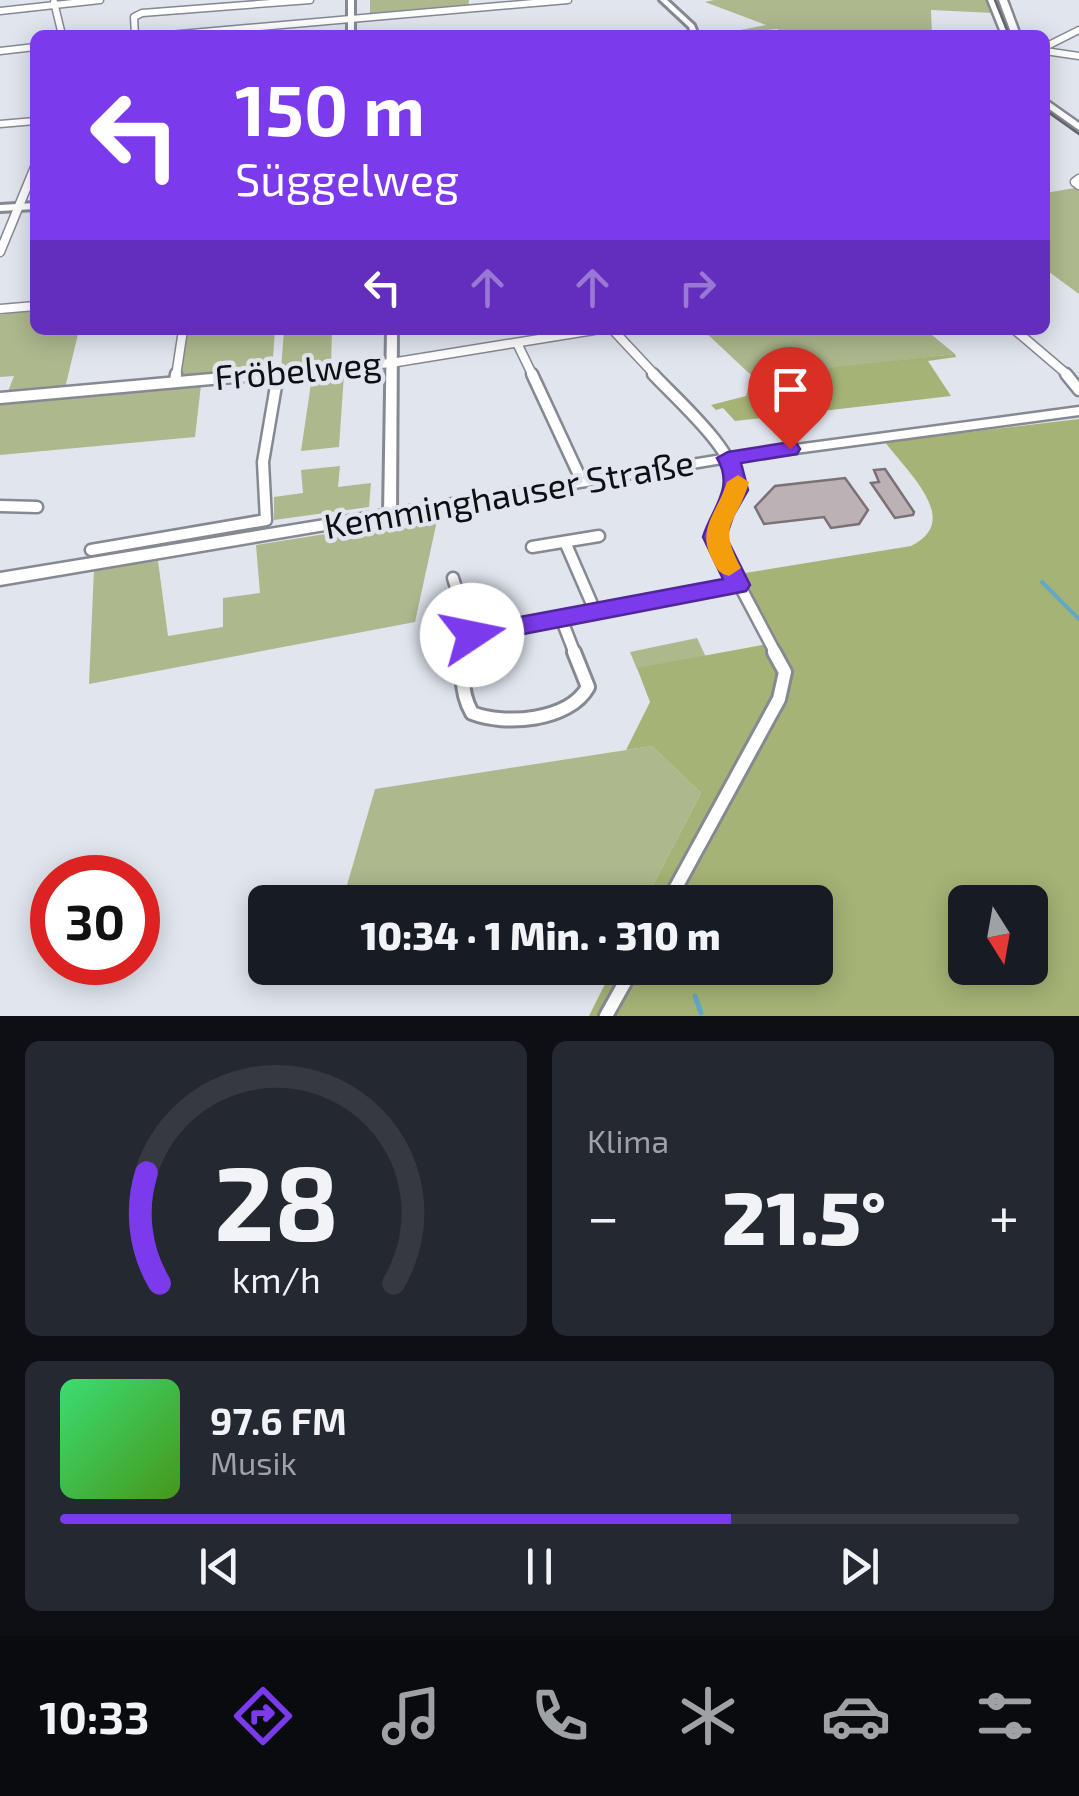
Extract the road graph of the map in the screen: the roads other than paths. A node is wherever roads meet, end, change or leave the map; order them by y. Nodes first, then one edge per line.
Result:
1 (100, 0) edge
2 (310, 0) edge
3 (351, 0) edge
4 (568, 0) edge
5 (664, 0) edge
6 (992, 0) edge
7 (1002, 0) edge
8 (54, 2) edge
9 (0, 11) edge
10 (349, 21) junction
11 (61, 30) edge
12 (134, 30) edge
13 (233, 30) edge
14 (350, 30) edge
15 (693, 30) edge
16 (1004, 30) edge
17 (1014, 30) edge
18 (1079, 30) edge
19 (30, 48) edge
20 (1050, 48) edge
21 (0, 51) edge
22 (1079, 56) edge
23 (1050, 106) edge
24 (1050, 116) edge
25 (30, 121) edge
26 (0, 124) edge
27 (1079, 127) edge
28 (1079, 136) edge
29 (30, 180) edge
30 (30, 206) edge
31 (20, 207) junction
32 (0, 208) edge
33 (0, 252) edge
34 (30, 306) edge
35 (0, 309) edge
36 (182, 335) edge
37 (392, 335) edge
38 (564, 335) edge
39 (617, 335) edge
40 (1021, 335) edge
41 (516, 343) junction
42 (391, 363) junction
43 (278, 374) junction
44 (1074, 379) edge
45 (174, 382) junction
46 (1079, 390) edge
47 (0, 398) edge
48 (1079, 411) edge
49 (728, 458) junction
50 (579, 474) dead end
51 (0, 506) edge
52 (37, 507) dead end
53 (390, 514) junction
54 (599, 536) dead end
55 (565, 542) junction
56 (532, 547) dead end
57 (91, 550) dead end
58 (453, 578) dead end
59 (0, 580) edge
60 (738, 585) junction
61 (475, 594) dead end
62 (459, 596) junction
63 (595, 611) junction
64 (561, 618) junction
65 (472, 635) junction
66 (677, 885) edge
67 (623, 985) edge
68 (606, 1016) edge

1 - 8 street
2 - 12 street
3 - 10 street
4 - 10 street
5 - 15 street
6 - 16 main road
7 - 17 main road
8 - 9 street
8 - 11 street
10 - 13 street
10 - 14 street
18 - 20 street
19 - 21 street
20 - 22 street
23 - 27 main road
24 - 28 main road
25 - 26 street
29 - 31 street
30 - 31 street
31 - 32 street
31 - 33 street
34 - 35 street
36 - 45 street
37 - 42 street
38 - 41 street, Fröbelweg
39 - 49 street
40 - 44 street
41 - 42 street, Fröbelweg
41 - 50 street
42 - 43 street, Fröbelweg
42 - 53 street
43 - 45 street, Fröbelweg
43 - 57 street
44 - 46 street
45 - 47 street, Fröbelweg
48 - 49 main road, Kemminghauser Straße
49 - 53 main road, Kemminghauser Straße
49 - 60 street
51 - 52 street
53 - 59 main road, Kemminghauser Straße
54 - 55 street
55 - 56 street
55 - 63 street
58 - 62 street
60 - 63 street
60 - 66 street
61 - 62 street
62 - 65 street
63 - 64 street
64 - 65 street
64 - 65 street
67 - 68 street

